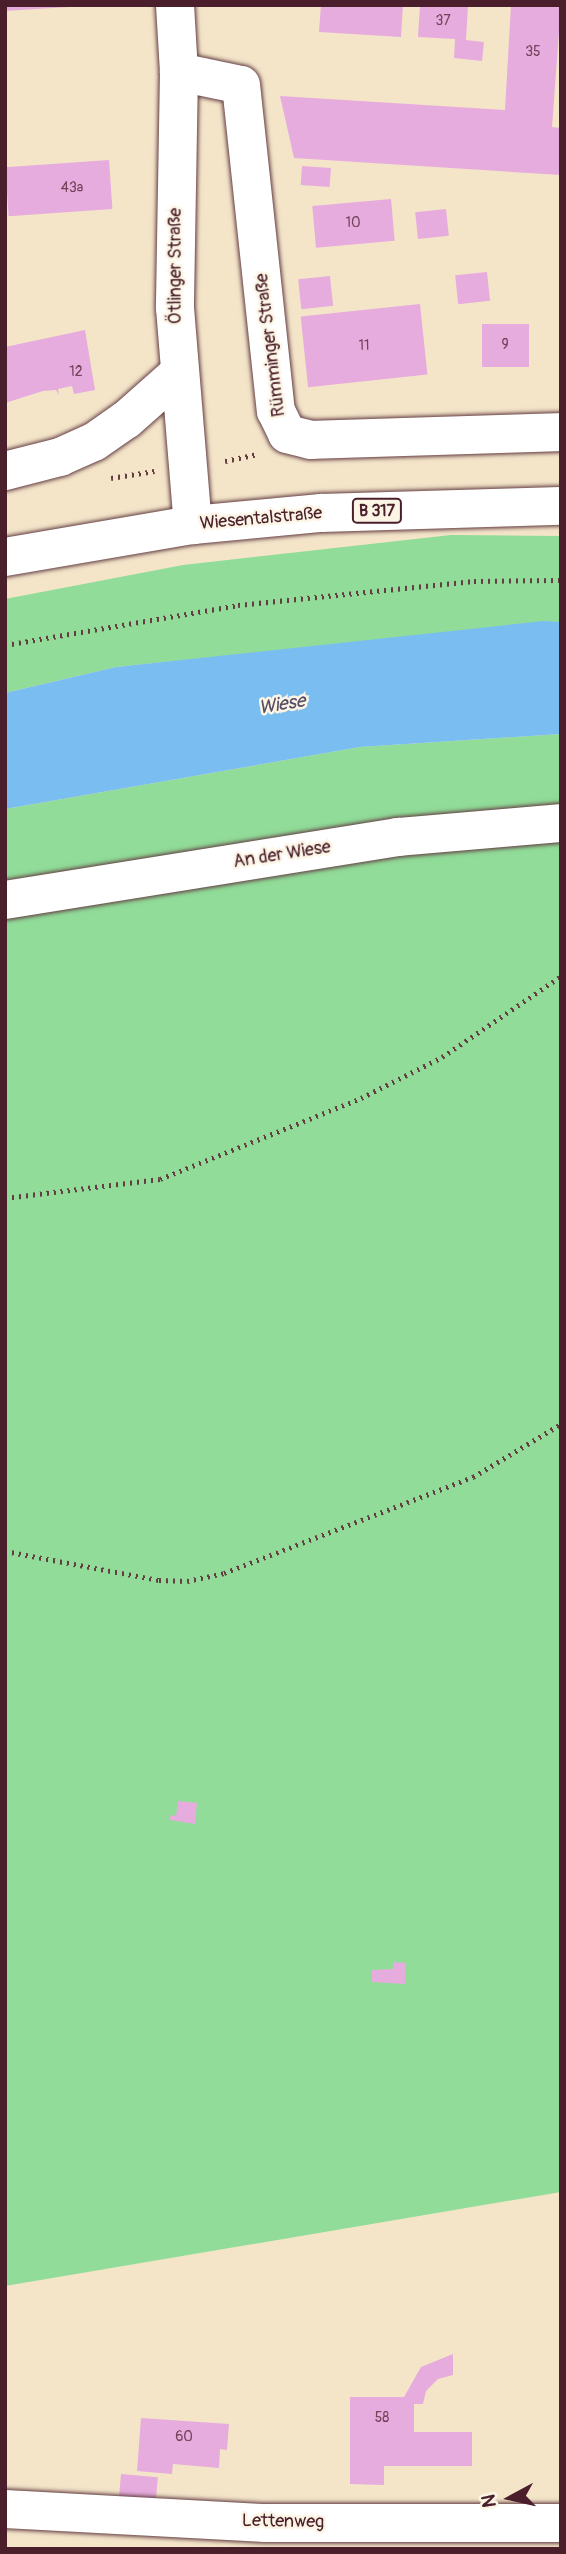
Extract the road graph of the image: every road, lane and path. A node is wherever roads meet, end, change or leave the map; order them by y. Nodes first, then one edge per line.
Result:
1 (175, 5) edge
2 (179, 72) junction
3 (180, 372) junction
4 (561, 432) edge
5 (5, 471) edge
6 (561, 506) edge
7 (193, 525) junction
8 (5, 557) edge
9 (561, 580) edge
10 (5, 645) edge
11 (561, 822) edge
12 (5, 900) edge
13 (561, 976) edge
14 (5, 1198) edge
15 (561, 1424) edge
16 (5, 1551) edge
17 (5, 2508) edge
18 (561, 2523) edge

1 - 2 street, Ötlinger Straße
2 - 3 street, Ötlinger Straße
2 - 4 street, Rümminger Straße
3 - 5 street
3 - 7 street, Ötlinger Straße
6 - 7 street, Wiesentalstraße / B 317
7 - 8 street, Wiesentalstraße / B 317
9 - 10 path
11 - 12 street, An der Wiese
13 - 14 path
15 - 16 path
17 - 18 street, Lettenweg

